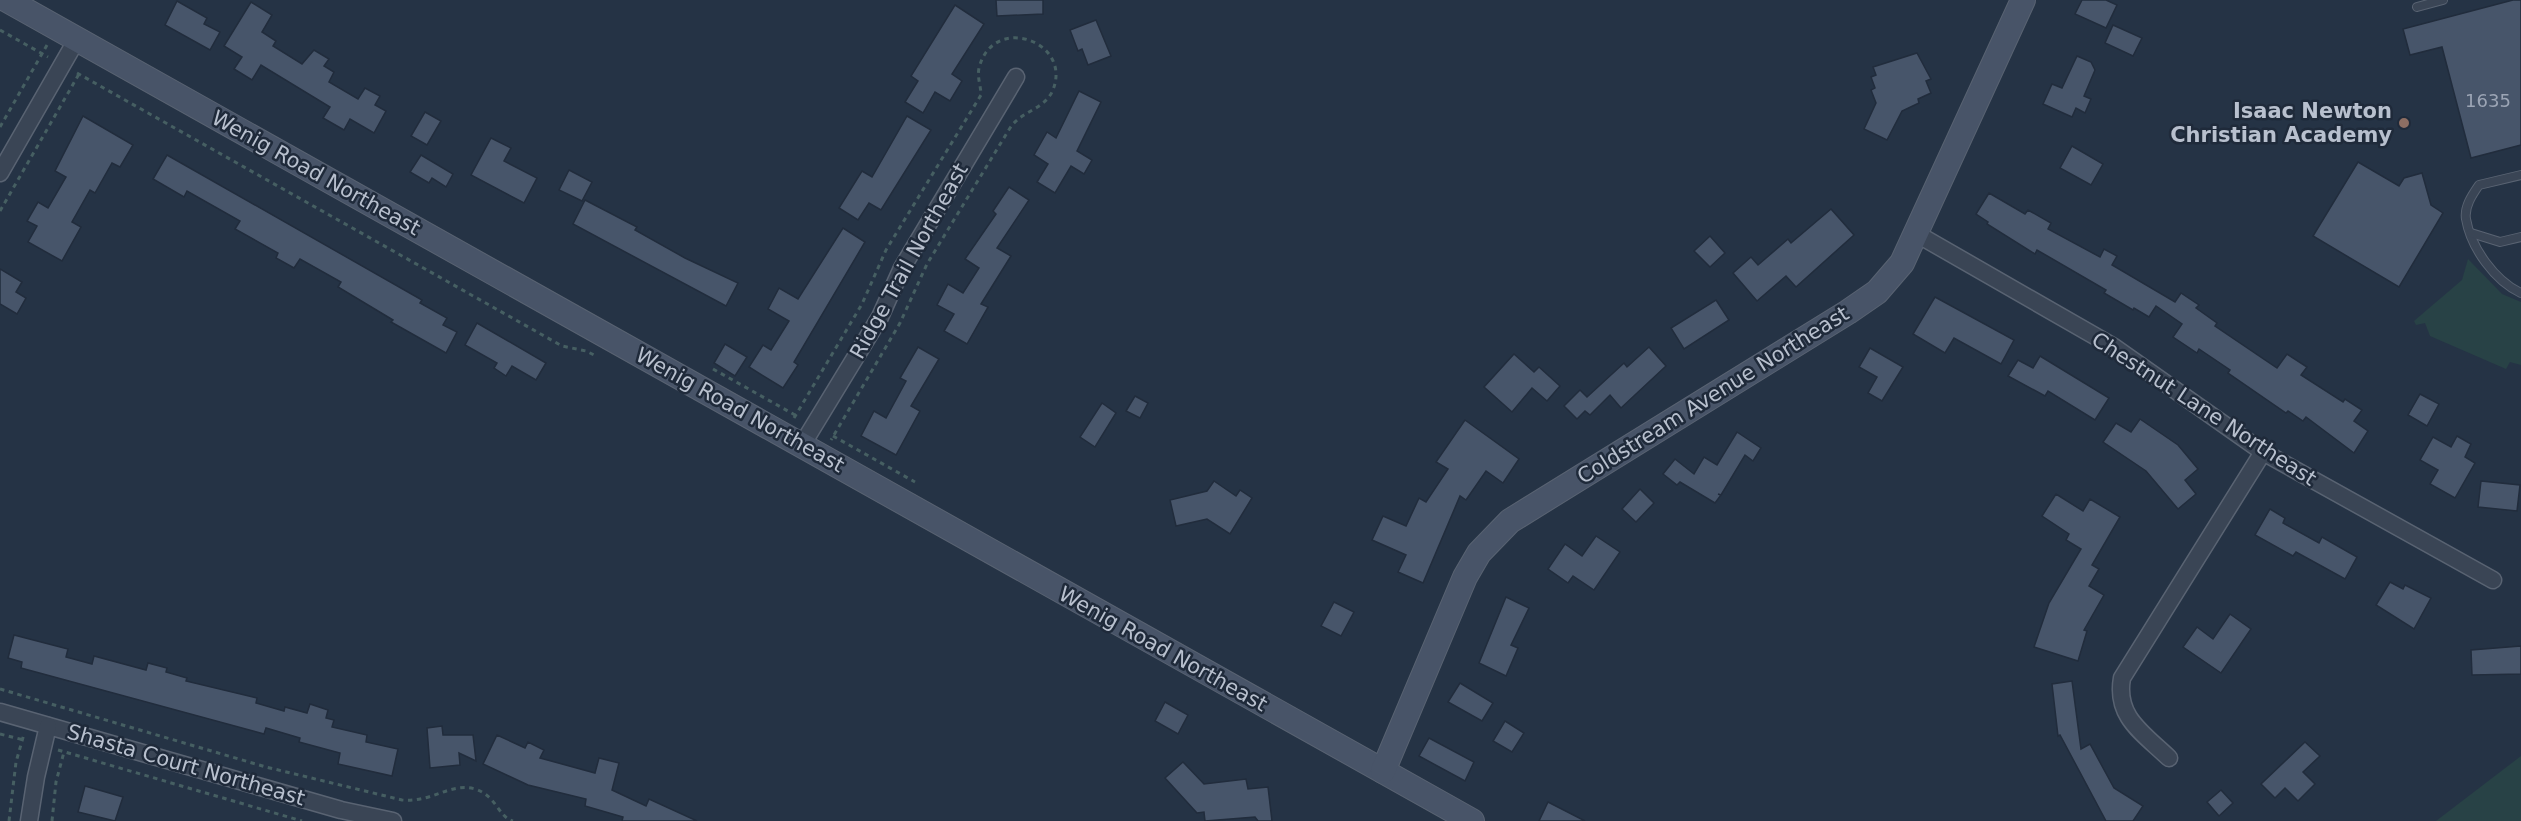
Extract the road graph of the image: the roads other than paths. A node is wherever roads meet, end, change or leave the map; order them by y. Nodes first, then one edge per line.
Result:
1 (7, 0) edge
2 (2023, 0) edge
3 (2443, 0) edge
4 (2418, 7) dead end
5 (77, 39) junction
6 (1016, 77) dead end
7 (0, 172) edge
8 (2521, 175) edge
9 (2471, 233) junction
10 (1917, 234) junction
11 (2521, 237) edge
12 (2521, 293) edge
13 (802, 445) junction
14 (2263, 452) junction
15 (2493, 580) dead end
16 (0, 712) edge
17 (48, 726) junction
18 (2169, 758) dead end
19 (1383, 771) junction
20 (29, 821) edge
21 (393, 821) edge
22 (1472, 821) edge

1 - 5 street, Wenig Road Northeast
2 - 10 street, Coldstream Avenue Northeast
3 - 4 lane
5 - 7 street
5 - 13 street, Wenig Road Northeast
6 - 13 street, Ridge Trail Northeast
8 - 9 lane
9 - 11 lane
9 - 12 lane
10 - 14 street, Chestnut Lane Northeast
10 - 19 street, Coldstream Avenue Northeast
13 - 19 street, Wenig Road Northeast
14 - 15 street, Chestnut Lane Northeast
14 - 18 street
16 - 17 street, Shasta Court Northeast
17 - 20 street
17 - 21 street, Shasta Court Northeast
19 - 22 street, Wenig Road Northeast

